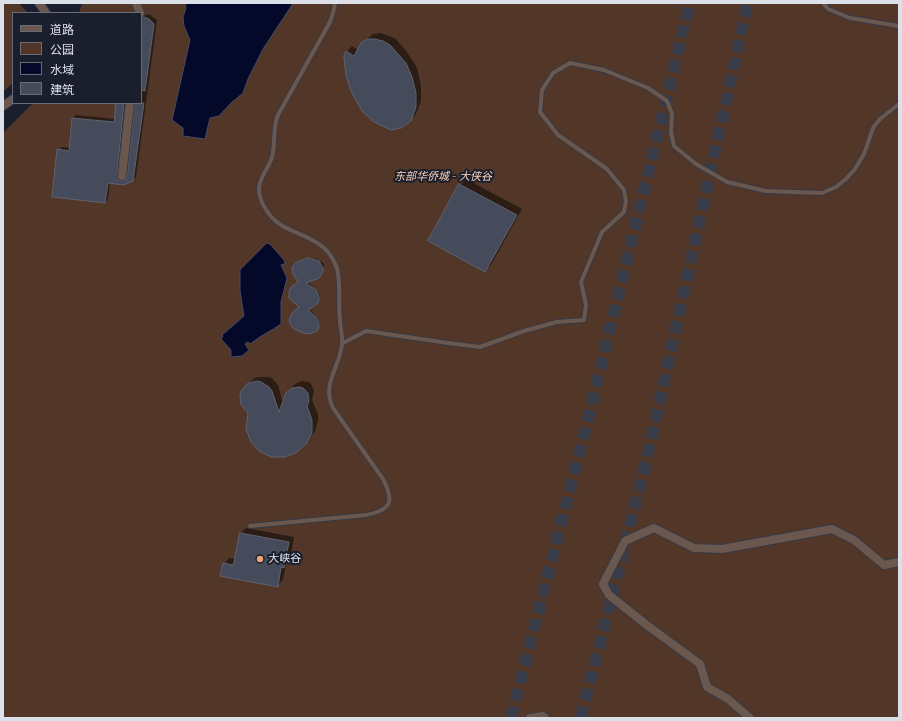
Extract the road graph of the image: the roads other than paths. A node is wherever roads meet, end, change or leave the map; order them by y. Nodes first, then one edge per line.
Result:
1 (39, 3) edge
2 (335, 3) edge
3 (823, 3) edge
4 (45, 12) edge
5 (899, 26) edge
6 (12, 100) edge
7 (130, 104) edge
8 (899, 104) edge
9 (3, 106) edge
10 (122, 176) dead end
11 (343, 343) junction
12 (250, 526) dead end
13 (899, 562) edge
14 (530, 718) edge
15 (545, 718) edge
16 (750, 718) edge

1 - 4 street
2 - 11 lane
3 - 5 lane
6 - 9 street
7 - 10 street
8 - 11 lane
11 - 12 lane
13 - 16 street
14 - 15 street

